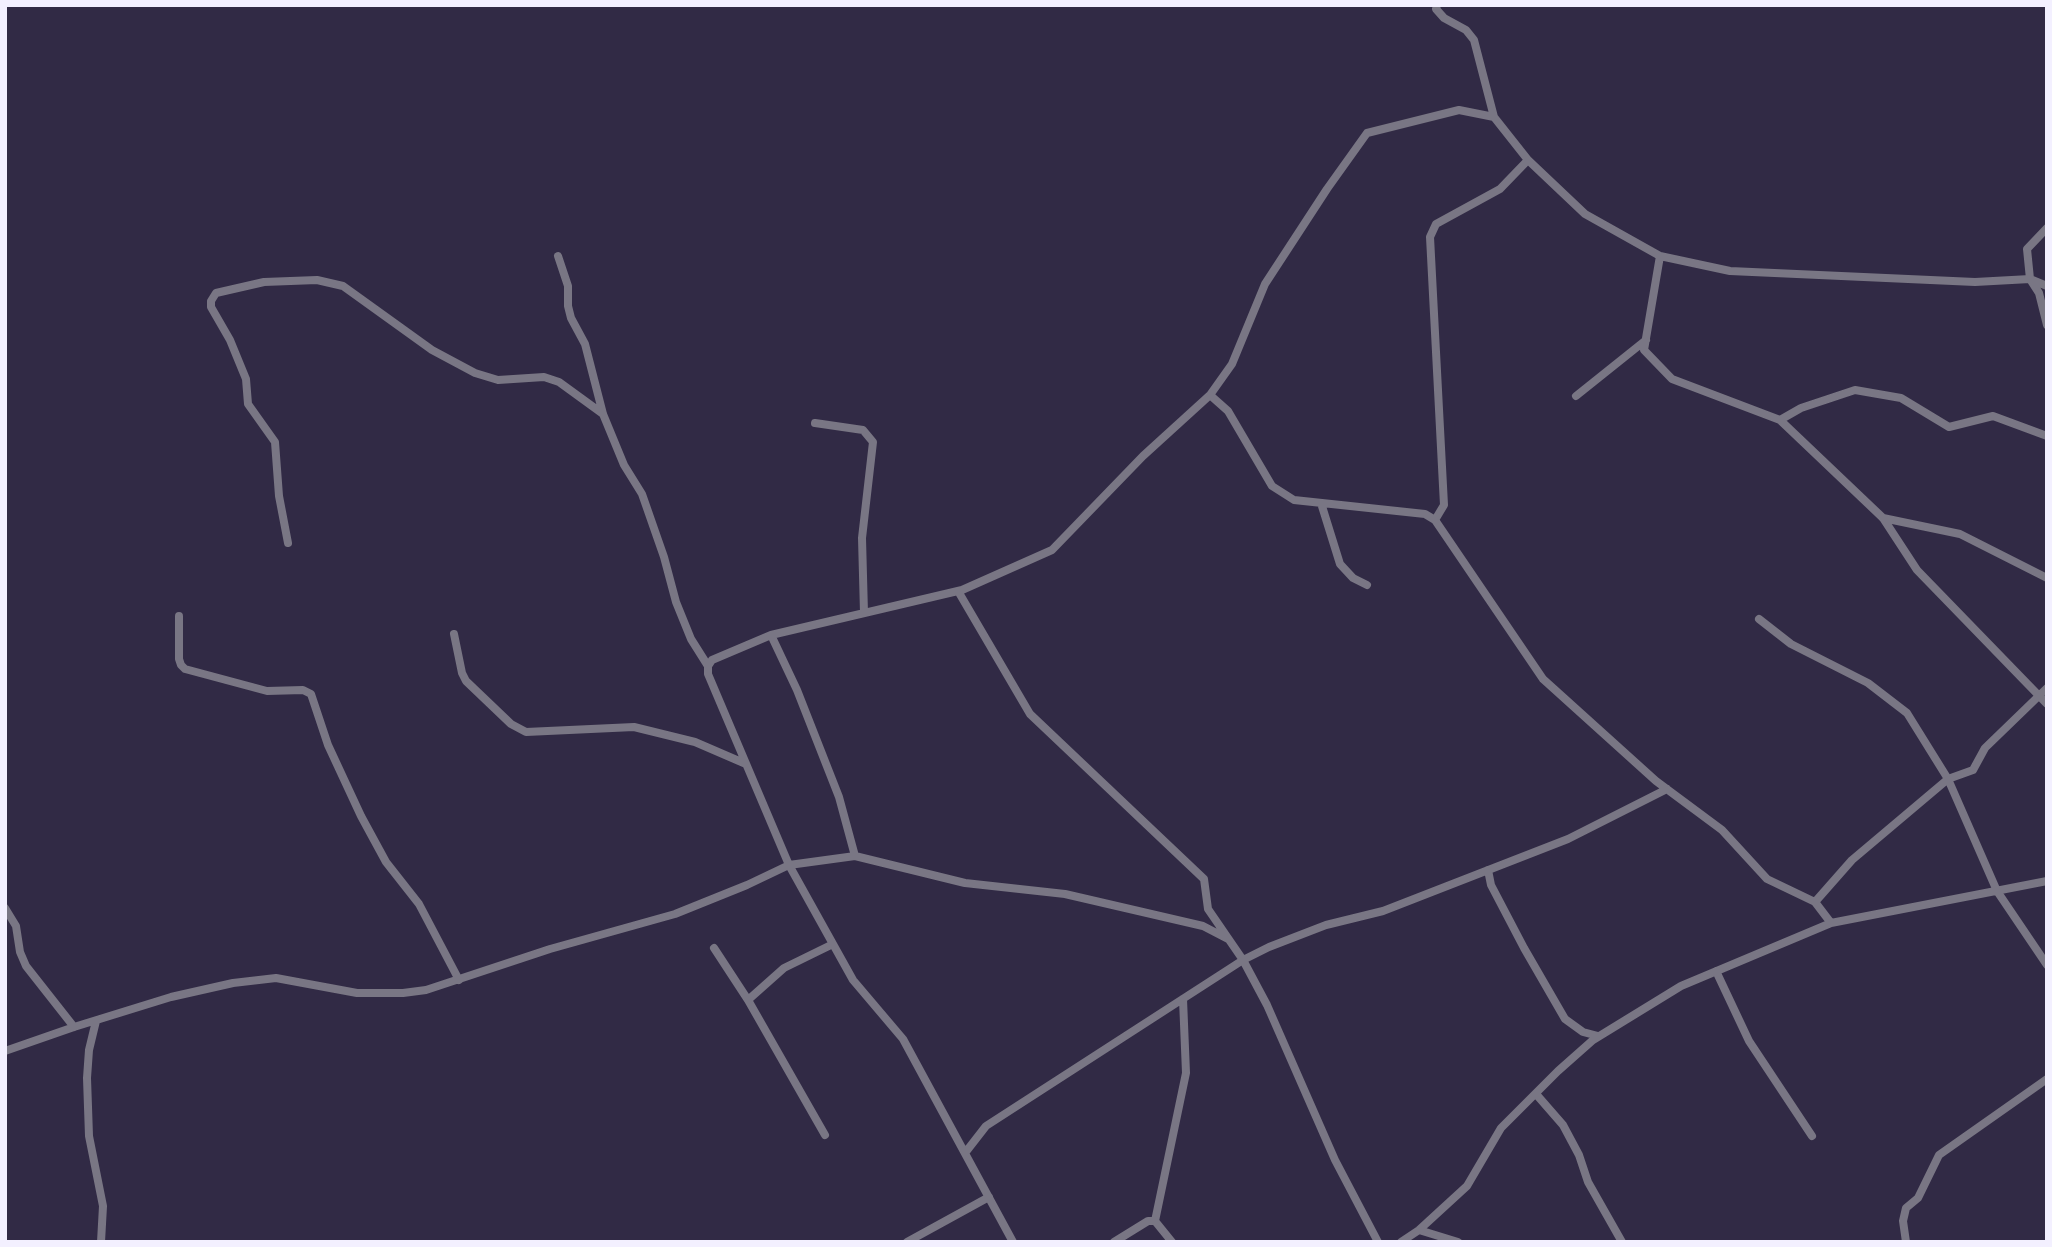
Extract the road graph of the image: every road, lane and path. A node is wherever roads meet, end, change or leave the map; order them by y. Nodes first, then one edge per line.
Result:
1 (1437, 5) edge
2 (1494, 117) junction
3 (1528, 160) junction
4 (2047, 228) edge
5 (1660, 256) junction
6 (558, 257) dead end
7 (2030, 279) junction
8 (2047, 286) edge
9 (2047, 325) edge
10 (1646, 340) junction
11 (1210, 396) junction
12 (1576, 396) dead end
13 (603, 414) junction
14 (1780, 420) junction
15 (815, 423) dead end
16 (2047, 436) edge
17 (1321, 503) junction
18 (1883, 518) junction
19 (1435, 520) junction
20 (288, 543) dead end
21 (2047, 578) edge
22 (1367, 585) dead end
23 (958, 591) junction
24 (864, 613) junction
25 (179, 615) dead end
26 (1759, 619) dead end
27 (454, 634) dead end
28 (771, 635) junction
29 (708, 666) junction
30 (2047, 688) edge
31 (2039, 696) junction
32 (2047, 704) edge
33 (746, 764) junction
34 (1948, 779) junction
35 (1667, 789) junction
36 (855, 856) junction
37 (789, 865) junction
38 (1488, 870) junction
39 (2047, 881) edge
40 (1997, 891) junction
41 (1815, 902) junction
42 (5, 908) edge
43 (1831, 923) junction
44 (1228, 939) junction
45 (833, 944) junction
46 (713, 948) dead end
47 (1243, 960) junction
48 (2047, 965) edge
49 (1716, 971) junction
50 (459, 980) junction
51 (1183, 999) junction
52 (748, 1000) junction
53 (96, 1021) junction
54 (74, 1027) junction
55 (1598, 1036) junction
56 (5, 1051) edge
57 (2047, 1079) edge
58 (1536, 1094) junction
59 (825, 1135) dead end
60 (1812, 1136) dead end
61 (965, 1153) junction
62 (989, 1198) junction
63 (1155, 1221) junction
64 (1419, 1230) junction
65 (101, 1242) edge
66 (906, 1242) edge
67 (1013, 1242) edge
68 (1114, 1242) edge
69 (1172, 1242) edge
70 (1378, 1242) edge
71 (1401, 1242) edge
72 (1458, 1242) edge
73 (1622, 1242) edge
74 (1906, 1242) edge

1 - 2 street
2 - 3 street
2 - 11 street
3 - 5 street
3 - 19 street
4 - 7 street
5 - 7 street
5 - 10 street
6 - 13 street
7 - 8 street
7 - 9 street
10 - 12 street
10 - 14 street
11 - 17 street
11 - 23 street
13 - 20 street
13 - 29 street
14 - 16 street
14 - 18 street
15 - 24 street
17 - 19 street
17 - 22 street
18 - 21 street
18 - 31 street
19 - 35 street
23 - 24 street
23 - 44 street
24 - 28 street
25 - 50 street
26 - 34 street
27 - 33 street
28 - 29 street
28 - 36 street
29 - 33 street
30 - 31 street
31 - 32 street
31 - 34 street
33 - 37 street
34 - 40 street
34 - 41 street
35 - 38 street
35 - 41 street
36 - 37 street
36 - 44 street
37 - 45 street
37 - 50 street
38 - 47 street
38 - 55 street
39 - 40 street
40 - 43 street
40 - 48 street
41 - 43 street
42 - 54 street
43 - 49 street
44 - 47 street
45 - 52 street
45 - 61 street
46 - 52 street
47 - 51 street
47 - 70 street
49 - 55 street
49 - 60 street
50 - 53 street
51 - 61 street
51 - 63 street
52 - 59 street
53 - 54 street
53 - 65 street
54 - 56 street
55 - 58 street
57 - 74 street
58 - 64 street
58 - 73 street
61 - 62 street
62 - 66 street
62 - 67 street
63 - 68 street
63 - 69 street
64 - 71 street
64 - 72 street

